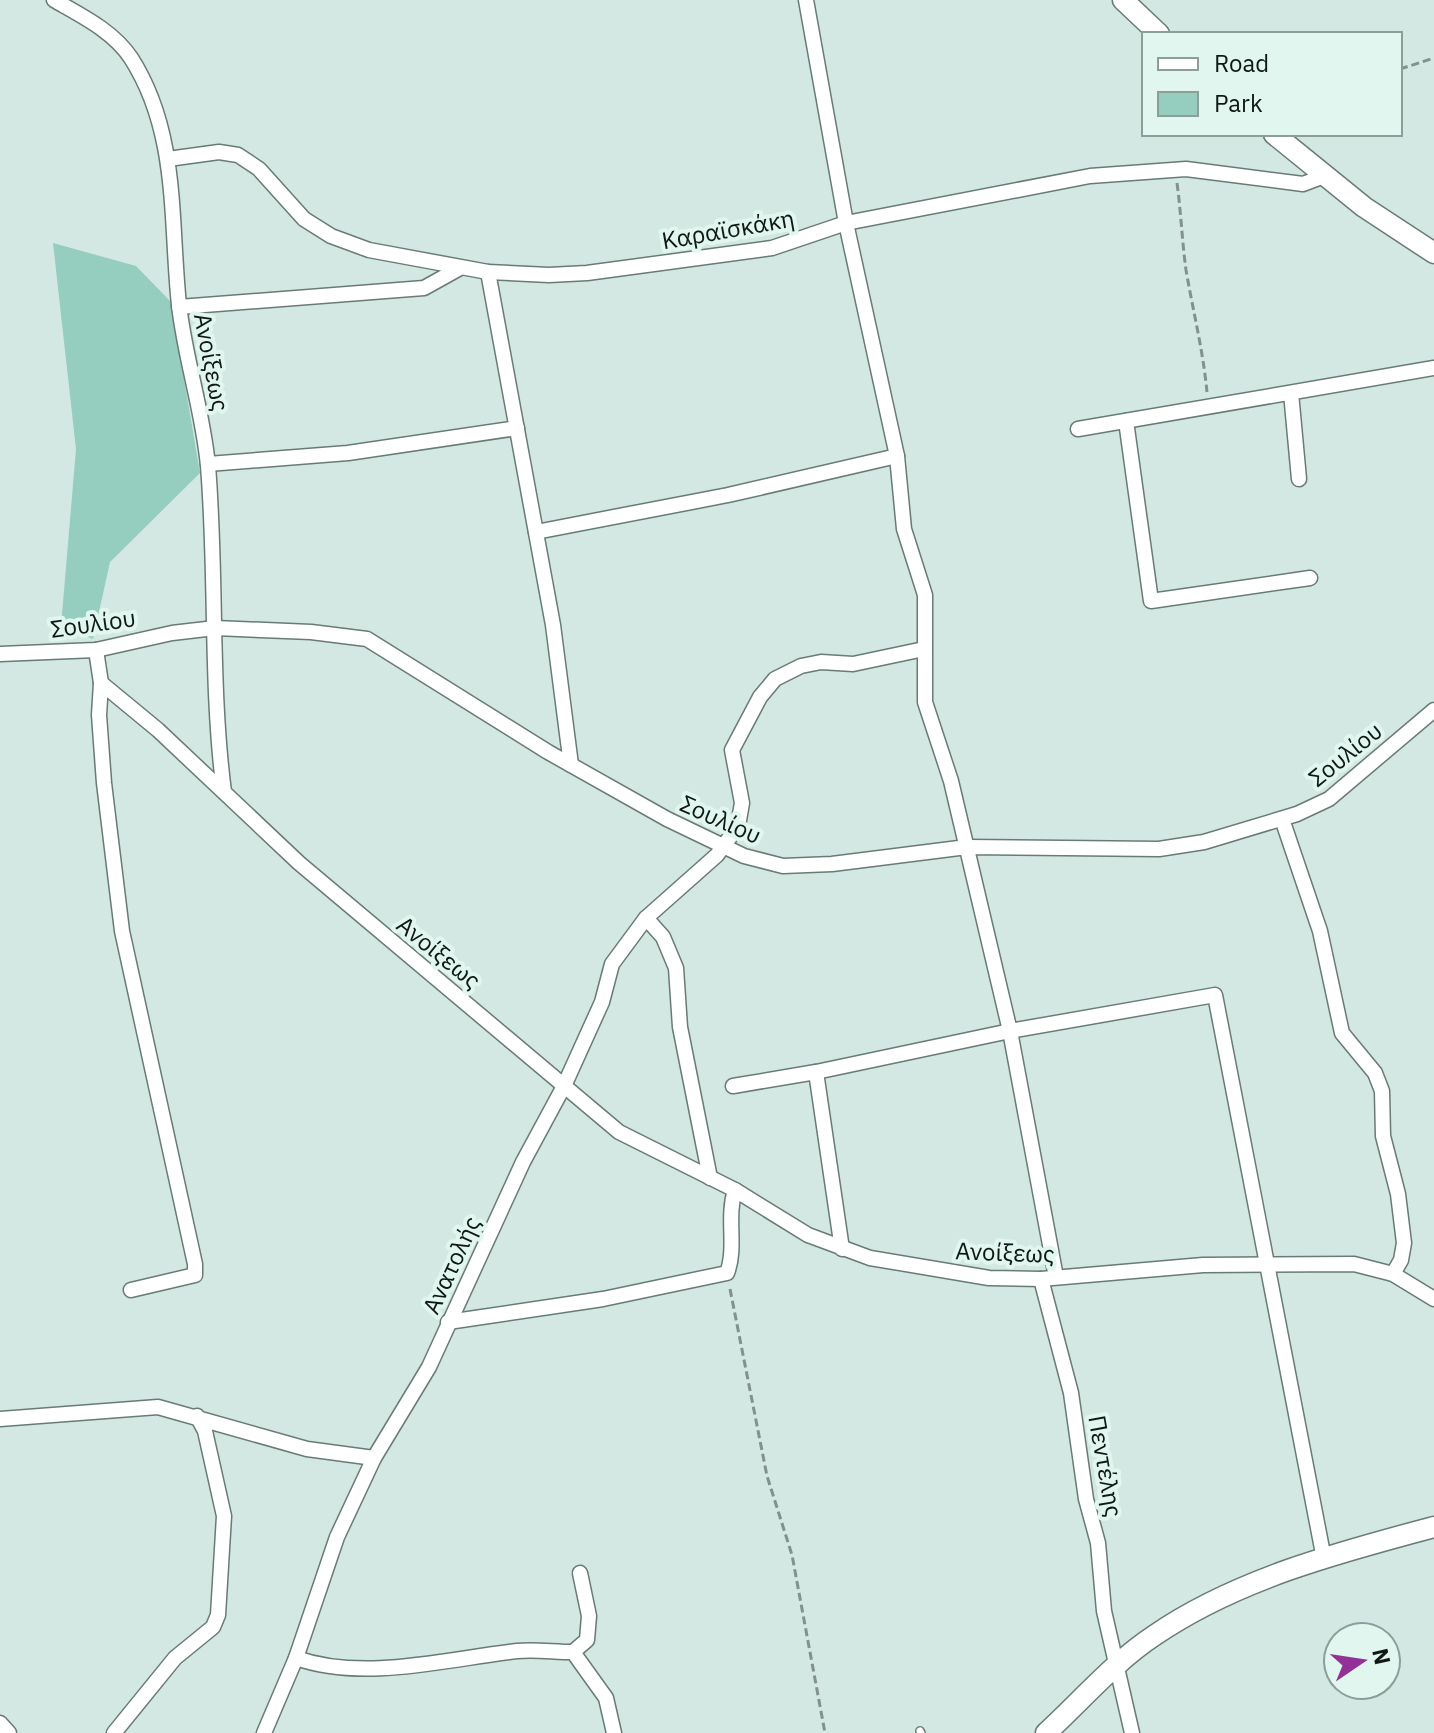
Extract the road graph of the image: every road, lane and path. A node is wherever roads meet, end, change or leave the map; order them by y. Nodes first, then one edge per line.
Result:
1 (54, 0) edge
2 (806, 0) edge
3 (1123, 0) edge
4 (1157, 32) edge
5 (1434, 58) edge
6 (1402, 68) edge
7 (1276, 136) edge
8 (168, 159) junction
9 (1175, 169) junction
10 (1324, 176) junction
11 (846, 223) junction
12 (1434, 253) edge
13 (460, 268) junction
14 (488, 272) junction
15 (179, 307) junction
16 (1434, 368) edge
17 (1291, 393) junction
18 (1209, 408) junction
19 (1126, 421) junction
20 (517, 428) junction
21 (1078, 429) dead end
22 (897, 456) junction
23 (208, 464) junction
24 (1299, 479) dead end
25 (536, 532) junction
26 (1310, 578) dead end
27 (215, 628) junction
28 (924, 649) junction
29 (96, 650) junction
30 (0, 654) edge
31 (101, 683) junction
32 (1434, 710) edge
33 (571, 765) junction
34 (224, 792) junction
35 (1282, 819) junction
36 (724, 847) junction
37 (967, 847) junction
38 (646, 918) junction
39 (1010, 1031) junction
40 (816, 1072) junction
41 (564, 1086) junction
42 (733, 1086) dead end
43 (710, 1178) junction
44 (735, 1190) junction
45 (842, 1249) junction
46 (1264, 1263) junction
47 (727, 1273) junction
48 (1393, 1274) junction
49 (1048, 1278) junction
50 (131, 1290) dead end
51 (1434, 1299) edge
52 (448, 1322) junction
53 (197, 1416) junction
54 (0, 1419) edge
55 (374, 1458) junction
56 (1434, 1527) edge
57 (1324, 1559) junction
58 (580, 1573) dead end
59 (573, 1652) junction
60 (296, 1658) junction
61 (1119, 1662) junction
62 (0, 1723) edge
63 (9, 1733) edge
64 (114, 1733) edge
65 (264, 1733) edge
66 (614, 1733) edge
67 (825, 1733) edge
68 (1046, 1733) edge
69 (1132, 1733) edge

1 - 8 street, Ανοίξεως
2 - 11 street, Πεντέλης
3 - 4 street
5 - 6 path
7 - 10 street
8 - 13 street, Καραϊσκάκη
8 - 15 street, Ανοίξεως
9 - 10 street, Καραϊσκάκη
9 - 11 street, Καραϊσκάκη
9 - 18 path
10 - 12 street
11 - 14 street, Καραϊσκάκη
11 - 22 street, Πεντέλης
13 - 14 street, Καραϊσκάκη
13 - 15 street
14 - 20 street
15 - 23 street, Ανοίξεως
16 - 17 street
17 - 18 street
17 - 24 street
18 - 19 street
19 - 21 street
19 - 26 street
20 - 23 street
20 - 25 street
22 - 25 street
22 - 28 street, Πεντέλης
23 - 27 street, Ανοίξεως
25 - 33 street
27 - 29 street, Σουλίου
27 - 33 street, Σουλίου
27 - 34 street, Ανοίξεως
28 - 36 street
28 - 37 street, Πεντέλης
29 - 30 street, Σουλίου
29 - 31 street
31 - 34 street
31 - 50 street
32 - 35 street, Σουλίου
33 - 36 street, Σουλίου
34 - 41 street, Ανοίξεως
35 - 37 street, Σουλίου
35 - 48 street
36 - 37 street, Σουλίου
36 - 38 street, Ανατολής
37 - 39 street, Πεντέλης
38 - 41 street, Ανατολής
38 - 43 street
39 - 40 street
39 - 46 street
39 - 49 street, Πεντέλης
40 - 42 street
40 - 45 street
41 - 43 street, Ανοίξεως
41 - 52 street, Ανατολής
43 - 44 street, Ανοίξεως
44 - 45 street, Ανοίξεως
44 - 47 street
45 - 49 street, Ανοίξεως
46 - 48 street, Ανοίξεως
46 - 49 street, Ανοίξεως
46 - 57 street
47 - 52 street
47 - 67 path
48 - 51 street, Ανοίξεως
49 - 61 street, Πεντέλης
52 - 55 street, Ανατολής
53 - 54 street
53 - 55 street
53 - 64 street
55 - 60 street, Ανατολής
56 - 57 street
57 - 61 street
58 - 59 street
59 - 60 street
59 - 66 street
60 - 65 street, Ανατολής
61 - 68 street
61 - 69 street, Πεντέλης
62 - 63 street

